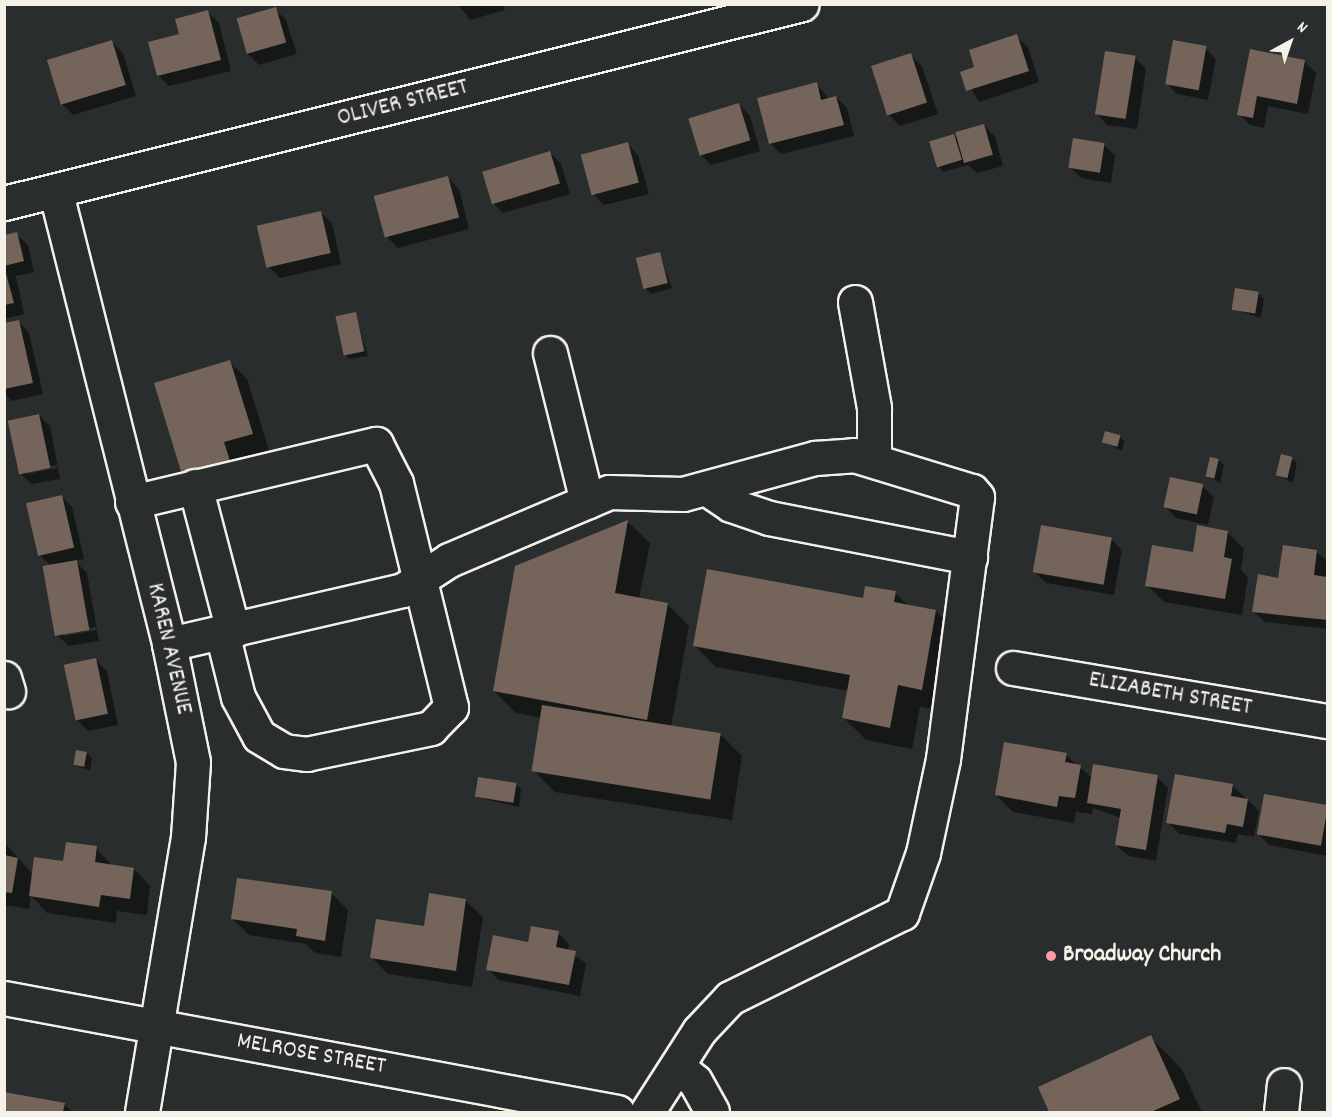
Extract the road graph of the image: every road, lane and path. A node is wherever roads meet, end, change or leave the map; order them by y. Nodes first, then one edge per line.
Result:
1 (802, 4) edge
2 (56, 193) junction
3 (4, 203) edge
4 (855, 302) dead end
5 (550, 353) dead end
6 (874, 458) junction
7 (195, 486) junction
8 (706, 488) junction
9 (587, 501) junction
10 (132, 502) junction
11 (970, 556) junction
12 (422, 576) junction
13 (227, 632) junction
14 (169, 644) junction
15 (1013, 668) dead end
16 (1328, 721) edge
17 (4, 998) edge
18 (154, 1028) junction
19 (682, 1057) junction
20 (142, 1113) edge
21 (617, 1113) edge
22 (647, 1113) edge
23 (712, 1113) edge

1 - 2 street, OLIVER STREET
2 - 3 street, OLIVER STREET
2 - 10 street, KAREN AVENUE
4 - 6 street
5 - 9 street
6 - 8 street
6 - 11 street
7 - 10 street
7 - 12 street
7 - 13 street
8 - 9 street
8 - 11 street
9 - 12 street
10 - 14 street, KAREN AVENUE
11 - 19 street
12 - 13 street
12 - 13 street
13 - 14 street
14 - 18 street, KAREN AVENUE
15 - 16 street, ELIZABETH STREET
17 - 18 street, MELROSE STREET
18 - 20 street, KAREN AVENUE
18 - 21 street, MELROSE STREET
19 - 22 street
19 - 23 street

